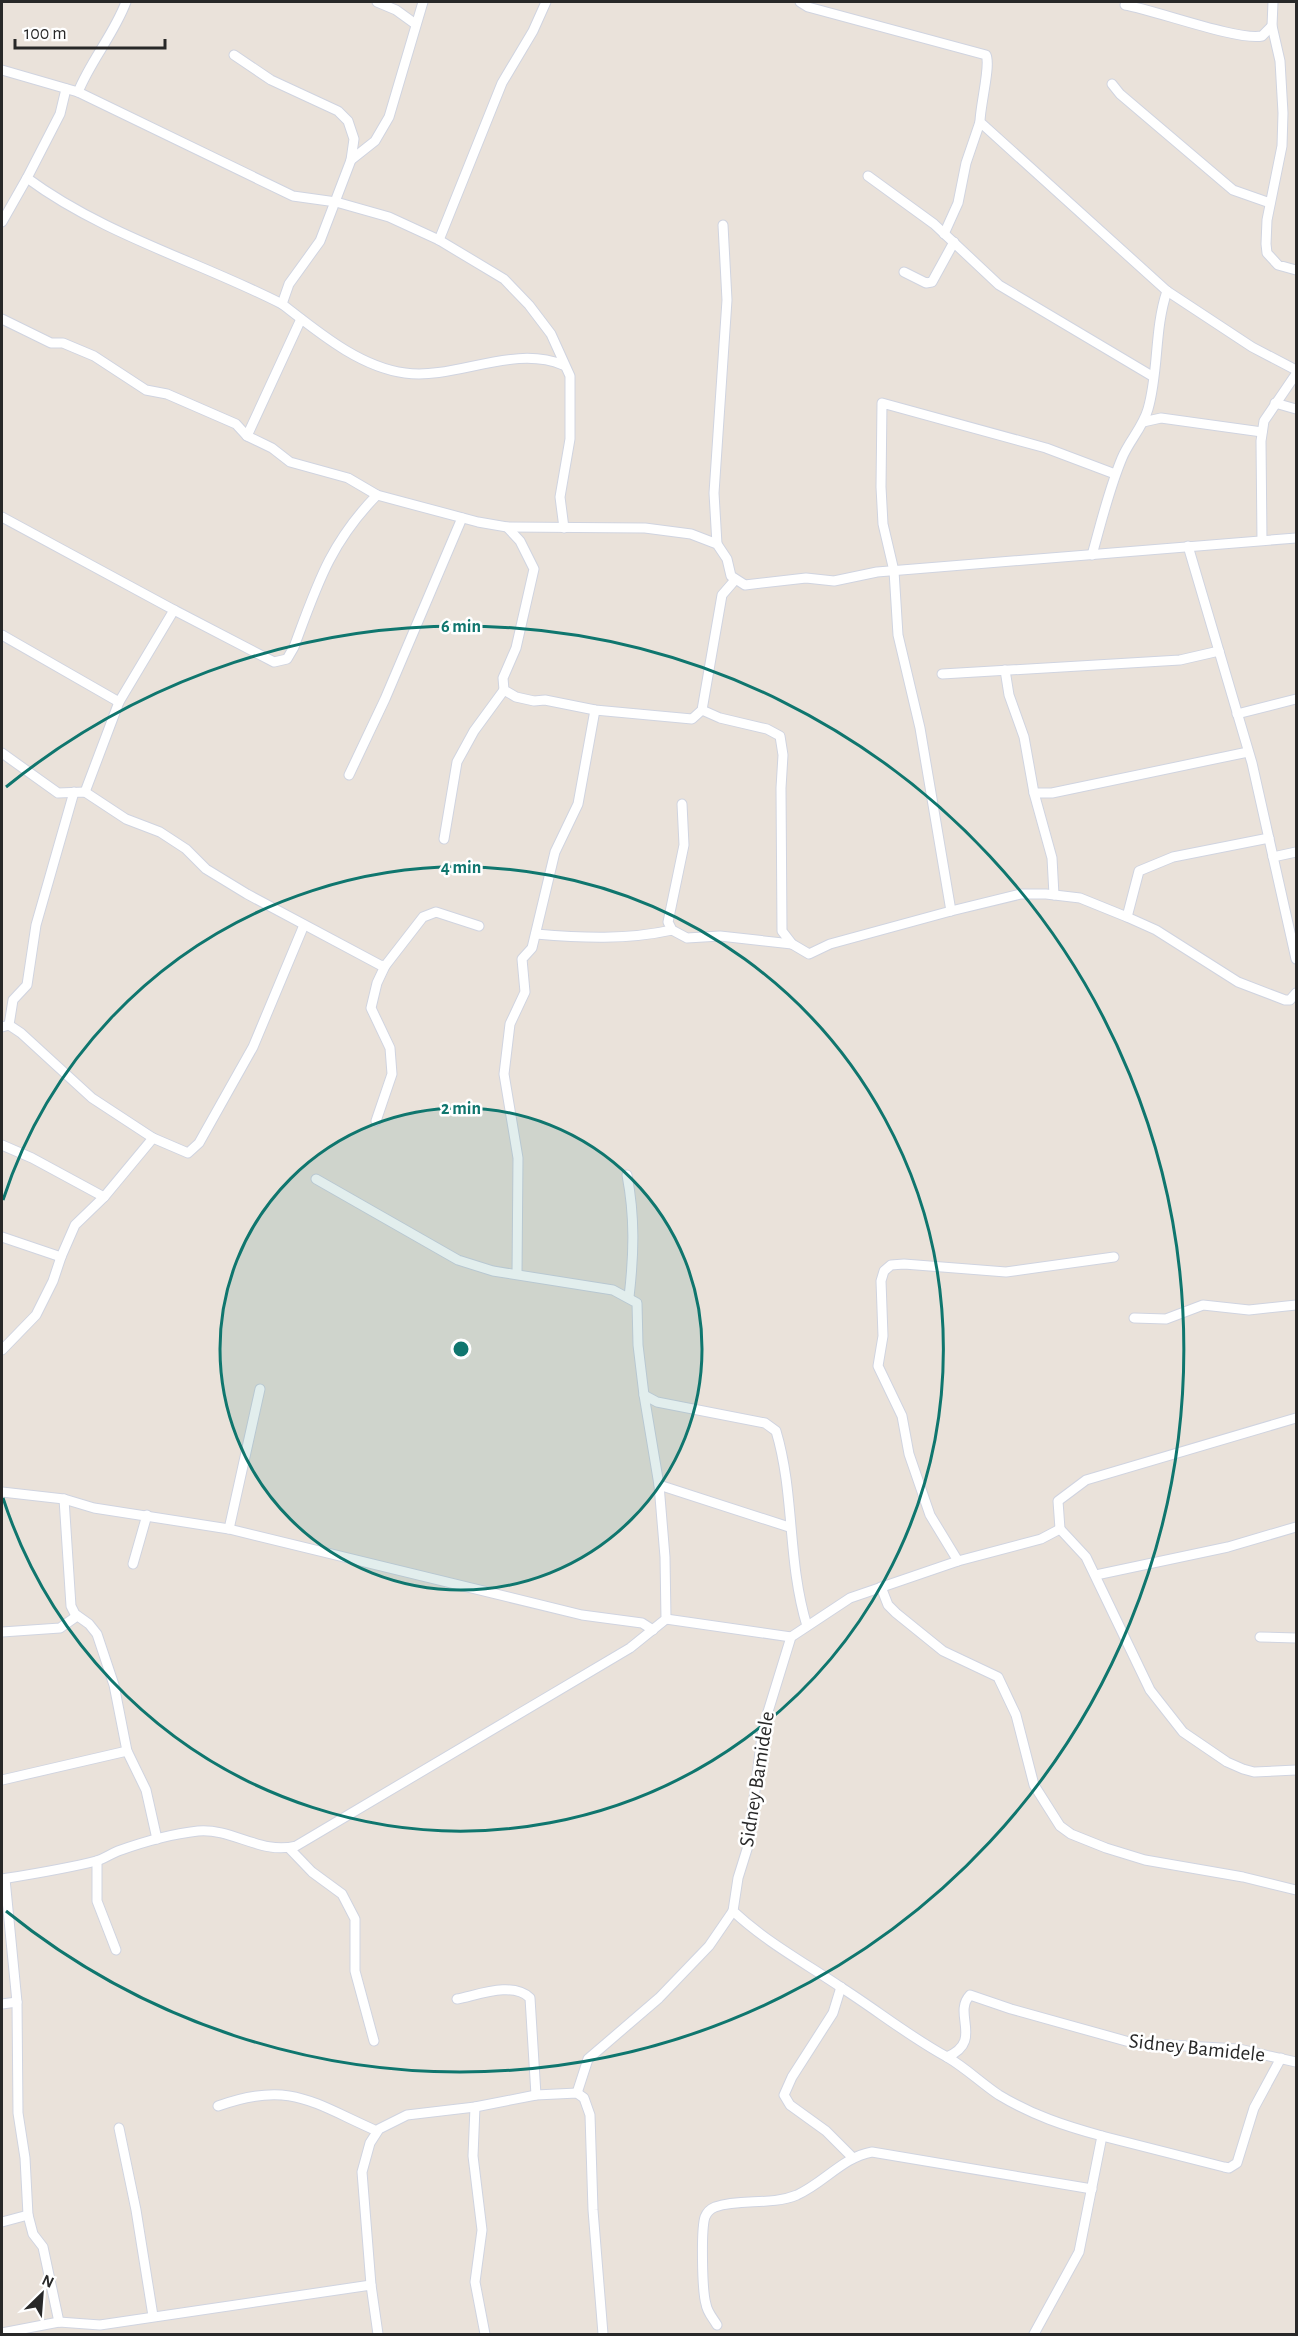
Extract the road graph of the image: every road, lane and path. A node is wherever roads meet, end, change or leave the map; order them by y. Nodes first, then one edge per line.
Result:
1 (126, 2) edge
2 (376, 2) edge
3 (423, 2) edge
4 (546, 2) edge
5 (800, 2) edge
6 (1274, 2) edge
7 (1125, 5) dead end
8 (414, 23) junction
9 (1272, 26) junction
10 (1263, 36) junction
11 (1275, 42) junction
12 (234, 55) dead end
13 (2, 70) edge
14 (1112, 84) dead end
15 (66, 89) junction
16 (78, 92) junction
17 (980, 122) junction
18 (351, 160) junction
19 (868, 176) dead end
20 (27, 178) junction
21 (336, 202) junction
22 (1270, 203) junction
23 (2, 222) edge
24 (723, 225) dead end
25 (944, 234) junction
26 (439, 240) junction
27 (954, 243) junction
28 (1296, 270) edge
29 (903, 272) dead end
30 (1167, 291) junction
31 (282, 304) junction
32 (2, 319) edge
33 (301, 319) junction
34 (563, 365) junction
35 (1296, 372) edge
36 (1152, 376) junction
37 (1278, 400) junction
38 (1149, 407) junction
39 (1296, 410) edge
40 (1161, 418) junction
41 (1143, 423) junction
42 (1262, 432) junction
43 (247, 436) junction
44 (1115, 474) junction
45 (377, 495) junction
46 (2, 517) edge
47 (462, 518) junction
48 (507, 527) junction
49 (526, 527) junction
50 (564, 528) junction
51 (1296, 538) edge
52 (1262, 540) junction
53 (520, 541) junction
54 (717, 544) junction
55 (1188, 546) junction
56 (1092, 555) junction
57 (894, 571) junction
58 (735, 580) junction
59 (174, 610) junction
60 (2, 635) edge
61 (1219, 651) junction
62 (1005, 670) junction
63 (942, 674) dead end
64 (504, 690) junction
65 (1296, 699) edge
66 (119, 702) junction
67 (595, 710) junction
68 (702, 710) junction
69 (1237, 714) junction
70 (1248, 752) junction
71 (2, 753) edge
72 (349, 775) dead end
73 (74, 792) junction
74 (86, 792) junction
75 (1035, 793) junction
76 (682, 804) dead end
77 (1269, 838) junction
78 (444, 839) dead end
79 (1296, 852) edge
80 (1273, 857) junction
81 (1054, 895) junction
82 (951, 911) junction
83 (1127, 917) junction
84 (304, 925) junction
85 (479, 926) dead end
86 (672, 930) junction
87 (536, 934) junction
88 (792, 944) junction
89 (1296, 959) edge
90 (385, 966) junction
91 (1294, 999) edge
92 (5, 1026) edge
93 (376, 1121) dead end
94 (153, 1138) junction
95 (2, 1145) edge
96 (627, 1175) dead end
97 (316, 1179) dead end
98 (104, 1197) junction
99 (2, 1237) edge
100 (60, 1257) junction
101 (1114, 1257) dead end
102 (517, 1274) junction
103 (629, 1296) junction
104 (1296, 1305) edge
105 (1134, 1318) dead end
106 (2, 1350) edge
107 (260, 1389) dead end
108 (644, 1395) junction
109 (657, 1402) junction
110 (646, 1411) junction
111 (1296, 1418) edge
112 (659, 1485) junction
113 (2, 1492) edge
114 (64, 1499) junction
115 (147, 1515) junction
116 (789, 1527) junction
117 (1296, 1527) edge
118 (229, 1529) junction
119 (1060, 1529) junction
120 (958, 1561) junction
121 (133, 1564) dead end
122 (1096, 1575) junction
123 (881, 1587) junction
124 (77, 1616) junction
125 (666, 1619) junction
126 (807, 1626) junction
127 (653, 1630) junction
128 (2, 1632) edge
129 (791, 1637) junction
130 (1260, 1637) dead end
131 (1296, 1638) edge
132 (127, 1751) junction
133 (1296, 1770) edge
134 (2, 1780) edge
135 (157, 1839) junction
136 (289, 1848) junction
137 (97, 1861) junction
138 (3, 1879) edge
139 (1296, 1890) edge
140 (733, 1911) junction
141 (116, 1950) dead end
142 (841, 1988) junction
143 (457, 1999) dead end
144 (17, 2002) junction
145 (2, 2004) edge
146 (374, 2041) dead end
147 (946, 2057) junction
148 (1281, 2058) junction
149 (1296, 2062) edge
150 (576, 2093) junction
151 (536, 2095) junction
152 (218, 2106) dead end
153 (475, 2107) junction
154 (118, 2128) dead end
155 (377, 2132) junction
156 (1102, 2136) junction
157 (853, 2158) junction
158 (1092, 2189) junction
159 (28, 2215) junction
160 (2, 2222) edge
161 (371, 2285) junction
162 (153, 2316) junction
163 (59, 2322) junction
164 (717, 2325) dead end
165 (2, 2333) edge
166 (378, 2334) edge
167 (485, 2334) edge
168 (603, 2334) edge
169 (1034, 2334) edge

1 - 16 street
2 - 8 street
3 - 8 street
4 - 26 street
5 - 17 street
6 - 9 street
7 - 10 street
8 - 18 street
9 - 10 street
9 - 11 street
10 - 11 street
11 - 22 street
12 - 18 street
13 - 15 street
14 - 22 street
15 - 16 street
15 - 20 street
16 - 21 street
17 - 25 street
17 - 30 street
18 - 21 street
19 - 25 street
20 - 23 street
20 - 31 street
21 - 26 street
21 - 31 street
22 - 28 street
24 - 54 street
25 - 27 street
26 - 34 street
27 - 29 street
27 - 36 street
30 - 35 street
30 - 36 street
31 - 33 street
32 - 43 street
33 - 34 street
33 - 43 street
34 - 50 street
35 - 37 street
36 - 38 street
37 - 39 street
37 - 42 street
38 - 40 street
38 - 41 street
40 - 41 street
40 - 42 street
41 - 44 street
42 - 52 street
43 - 45 street
44 - 56 street
44 - 57 street
45 - 47 street
45 - 59 street
46 - 59 street
47 - 48 street
47 - 72 street
48 - 49 street
48 - 53 street
49 - 50 street
49 - 53 street
50 - 54 street
51 - 52 street
52 - 55 street
53 - 64 street
54 - 58 street
55 - 56 street
55 - 61 street
56 - 57 street
57 - 58 street
57 - 82 street
58 - 68 street
59 - 66 street
60 - 66 street
61 - 62 street
61 - 69 street
62 - 63 street
62 - 75 street
64 - 67 street
64 - 78 street
65 - 69 street
66 - 74 street
67 - 68 street
67 - 87 street
68 - 88 street
69 - 70 street
70 - 75 street
70 - 77 street
71 - 73 street
73 - 74 street
73 - 92 street
74 - 84 street
75 - 81 street
76 - 86 street
77 - 80 street
77 - 83 street
79 - 80 street
80 - 89 street
81 - 82 street
81 - 83 street
82 - 88 street
83 - 91 street
84 - 90 street
84 - 94 street
85 - 90 street
86 - 87 street
86 - 88 street
87 - 102 street
90 - 93 street
92 - 94 street
94 - 98 street
95 - 98 street
96 - 103 street
97 - 102 street
98 - 100 street
99 - 100 street
100 - 106 street
101 - 120 street
102 - 103 street
103 - 108 street
104 - 105 street
107 - 118 street
108 - 109 street
108 - 110 street
109 - 110 street
109 - 116 street
110 - 112 street
111 - 119 street
112 - 116 street
112 - 125 street
113 - 114 street
114 - 115 street
114 - 124 street
115 - 118 street
115 - 121 street
116 - 126 street
117 - 122 street
118 - 127 street
119 - 120 street
119 - 122 street
120 - 123 street
122 - 133 street
123 - 126 street
123 - 139 street
124 - 128 street
124 - 132 street
125 - 127 street
125 - 129 street
126 - 129 street
127 - 136 street
129 - 140 street, Sidney Bamidele
130 - 131 street
132 - 134 street
132 - 135 street
135 - 136 street
135 - 137 street
136 - 146 street
137 - 138 street
137 - 141 street
138 - 144 street
140 - 142 street
140 - 150 street
142 - 147 street
142 - 157 street
143 - 151 street
144 - 145 street
144 - 159 street
147 - 148 street, Sidney Bamidele
147 - 156 street
148 - 149 street, Sidney Bamidele
148 - 156 street
150 - 151 street
150 - 168 street
151 - 153 street
152 - 155 street
153 - 155 street
153 - 167 street
154 - 162 street
155 - 161 street
156 - 158 street
157 - 158 street
157 - 164 street
158 - 169 street
159 - 160 street
159 - 163 street
161 - 162 street
161 - 166 street
162 - 163 street
163 - 165 street

